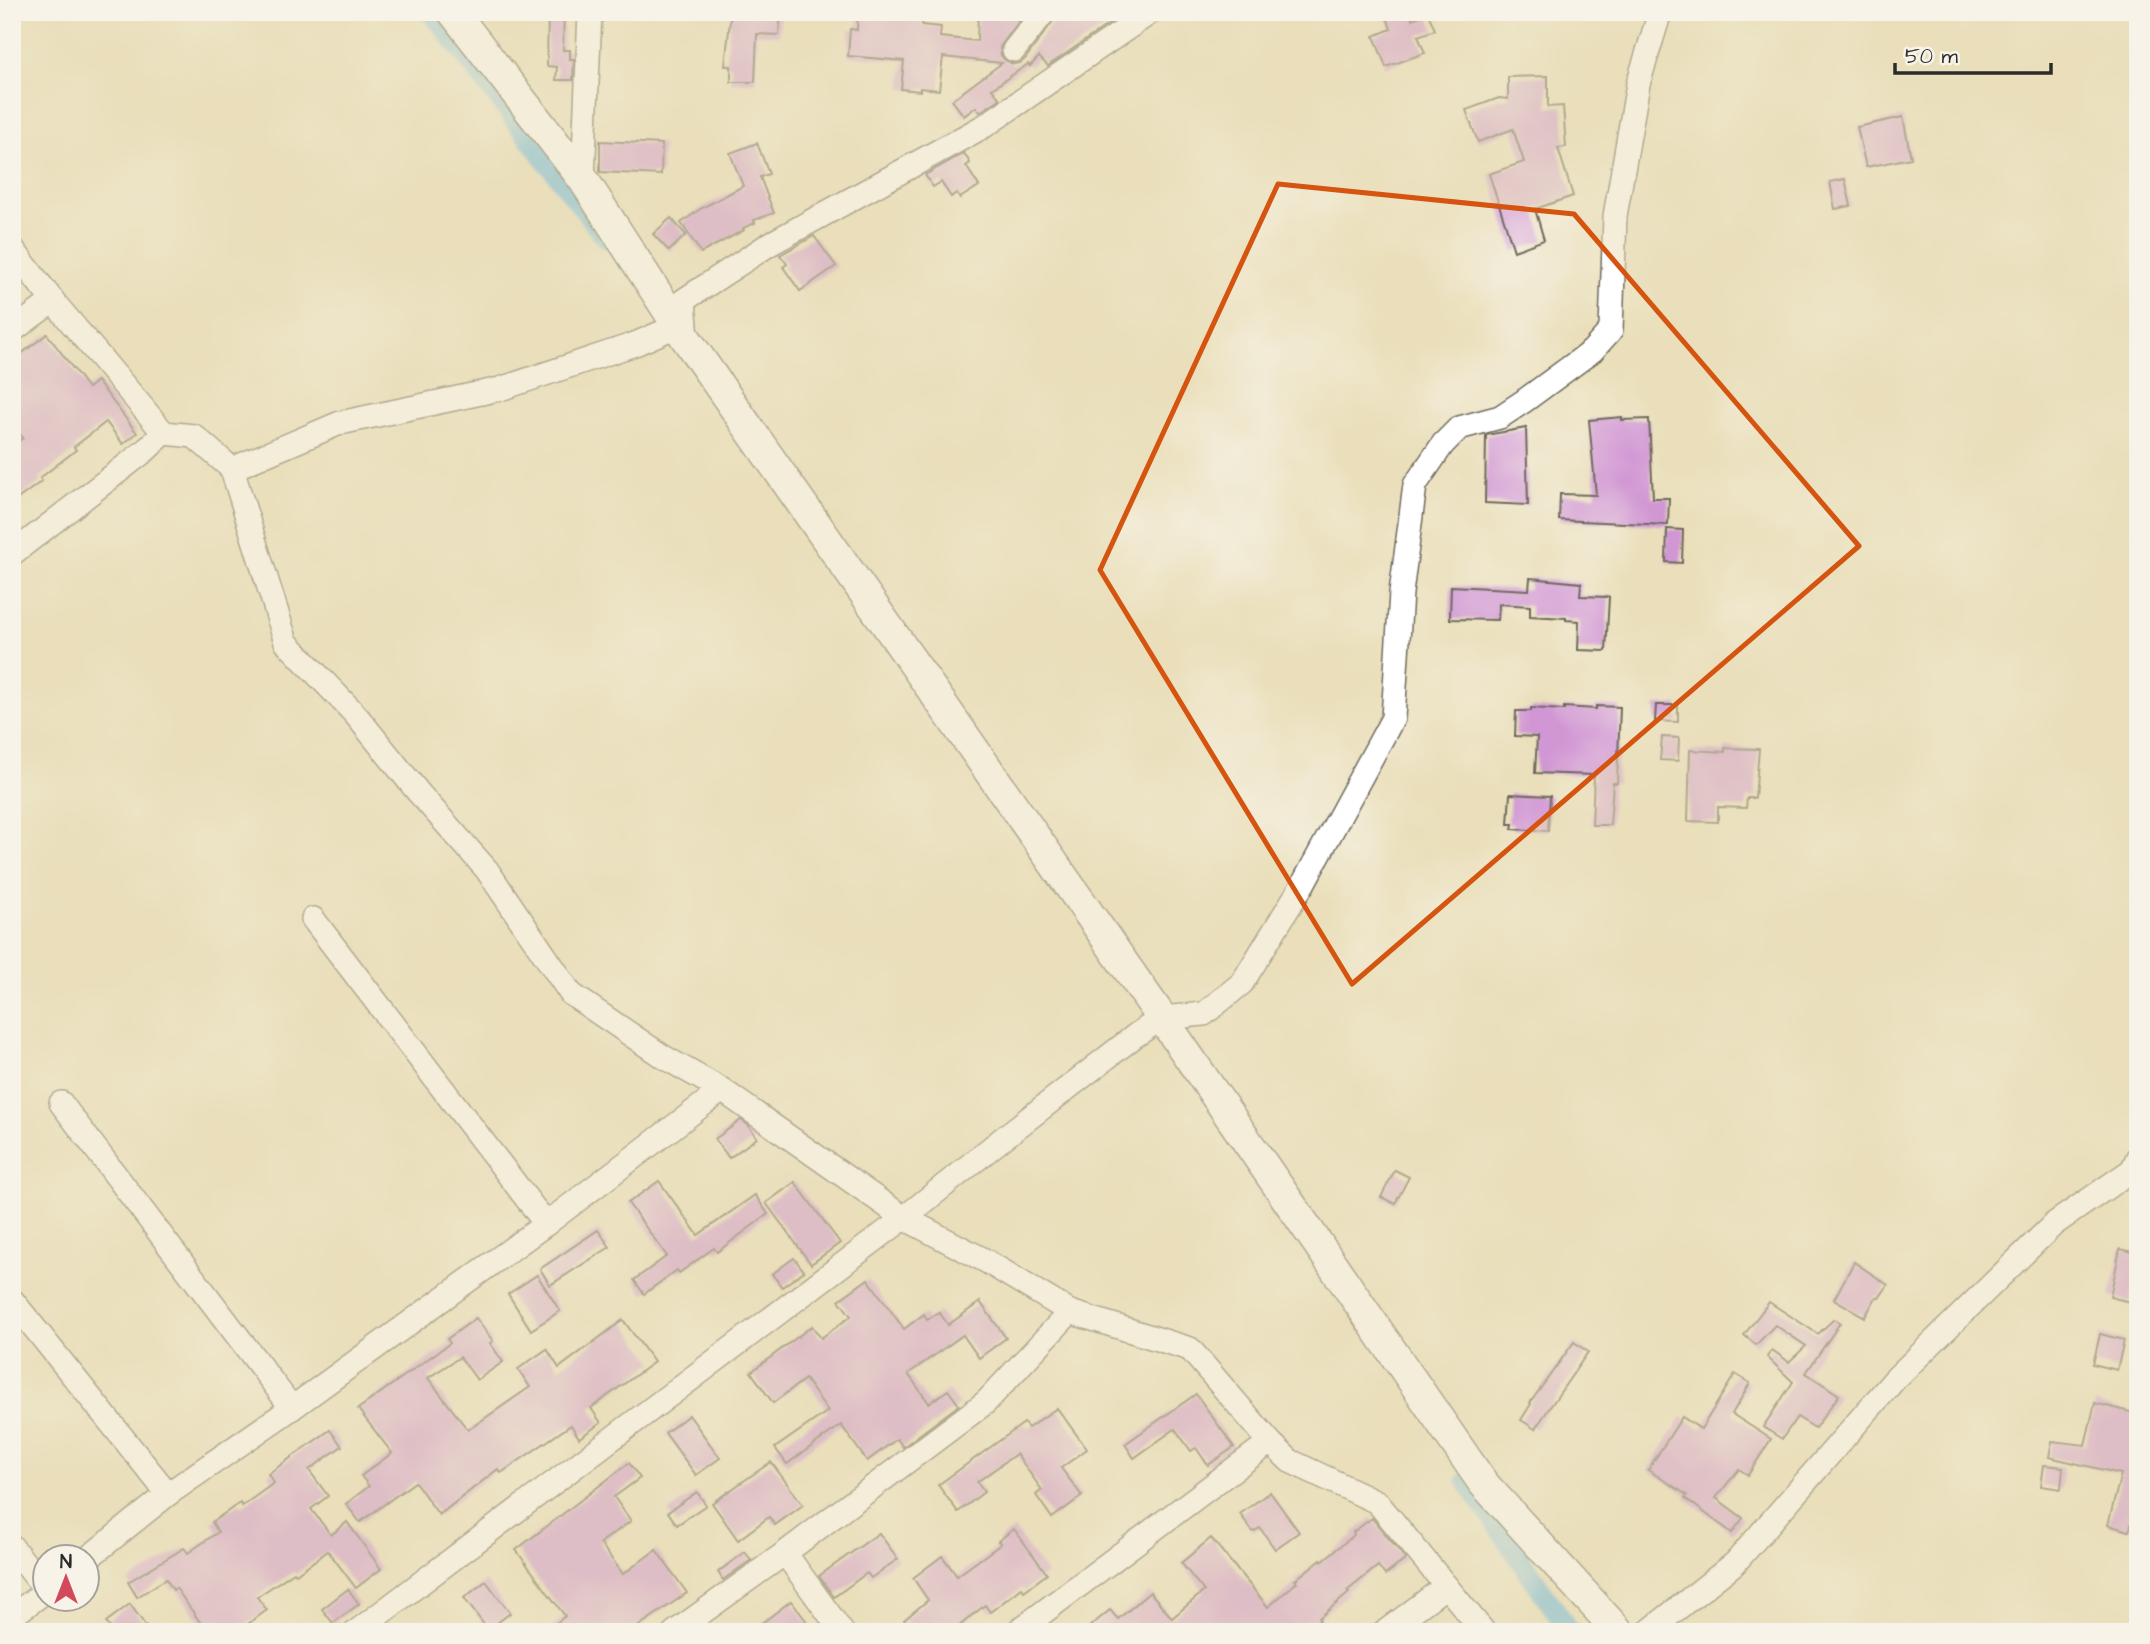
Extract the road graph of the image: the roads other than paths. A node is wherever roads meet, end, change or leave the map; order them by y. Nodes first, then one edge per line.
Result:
1 (453, 12) edge
2 (590, 12) edge
3 (1044, 12) edge
4 (1151, 12) edge
5 (1660, 12) edge
6 (1014, 50) dead end
7 (583, 179) junction
8 (12, 248) edge
9 (53, 301) junction
10 (12, 331) edge
11 (676, 336) junction
12 (164, 433) junction
13 (232, 469) junction
14 (12, 554) edge
15 (313, 919) dead end
16 (1162, 1018) junction
17 (722, 1090) junction
18 (61, 1103) dead end
19 (2138, 1157) edge
20 (904, 1218) junction
21 (545, 1224) junction
22 (12, 1300) edge
23 (1070, 1312) junction
24 (292, 1408) junction
25 (1270, 1442) junction
26 (168, 1494) junction
27 (102, 1547) edge
28 (12, 1548) edge
29 (785, 1553) junction
30 (32, 1573) edge
31 (1446, 1586) junction
32 (32, 1601) edge
33 (12, 1616) edge
34 (1618, 1631) edge
35 (356, 1632) edge
36 (675, 1632) edge
37 (842, 1632) edge
38 (1017, 1632) edge
39 (1385, 1632) edge
40 (1484, 1632) edge
41 (1648, 1632) edge

1 - 7 street
2 - 7 street
3 - 6 street
4 - 11 street
5 - 16 street
7 - 11 street
8 - 9 street
9 - 10 street
9 - 12 street
11 - 13 street
11 - 16 street
12 - 13 street
12 - 14 street
13 - 17 street
15 - 21 street
16 - 20 street
16 - 34 street
17 - 20 street
17 - 21 street
18 - 24 street
19 - 41 street
20 - 23 street
20 - 35 street
21 - 24 street
22 - 26 street
23 - 25 street
23 - 29 street
24 - 26 street
25 - 31 street
25 - 38 street
26 - 27 street
28 - 30 street
29 - 36 street
29 - 37 street
31 - 39 street
31 - 40 street
32 - 33 street

